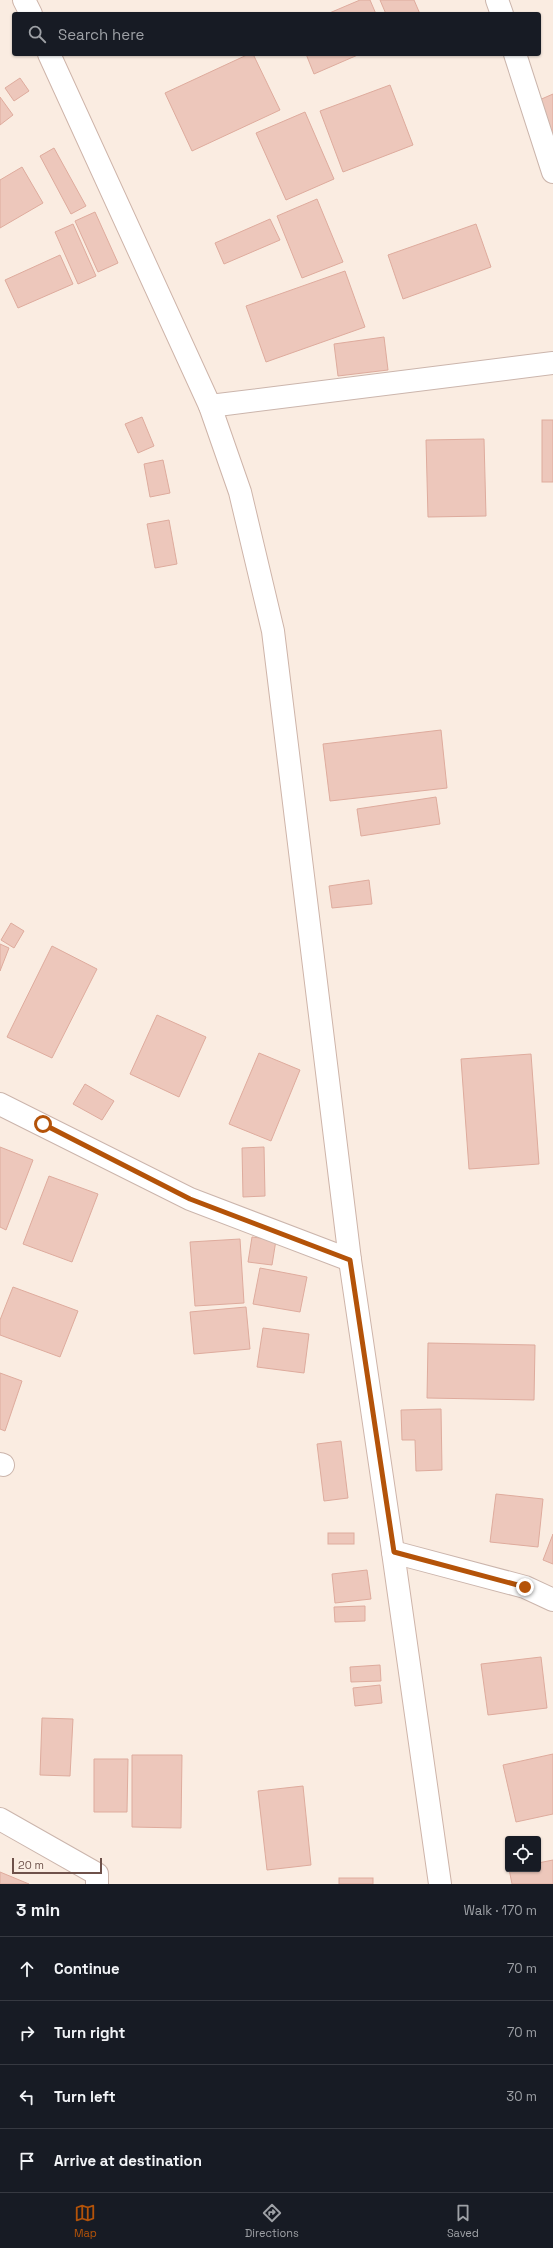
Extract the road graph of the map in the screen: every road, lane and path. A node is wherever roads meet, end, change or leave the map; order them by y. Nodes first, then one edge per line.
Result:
1 (24, 0) edge
2 (497, 0) edge
3 (30, 12) edge
4 (501, 12) edge
5 (50, 56) edge
6 (516, 56) edge
7 (553, 172) edge
8 (553, 363) edge
9 (210, 406) junction
10 (0, 1104) edge
11 (350, 1260) junction
12 (394, 1552) junction
13 (553, 1600) edge
14 (0, 1819) edge
15 (97, 1884) edge
16 (440, 1884) edge

1 - 3 main road
2 - 4 main road
5 - 9 main road
6 - 7 main road
8 - 9 main road
9 - 11 main road
10 - 11 main road
11 - 12 main road
12 - 13 main road
12 - 16 main road
14 - 15 main road

